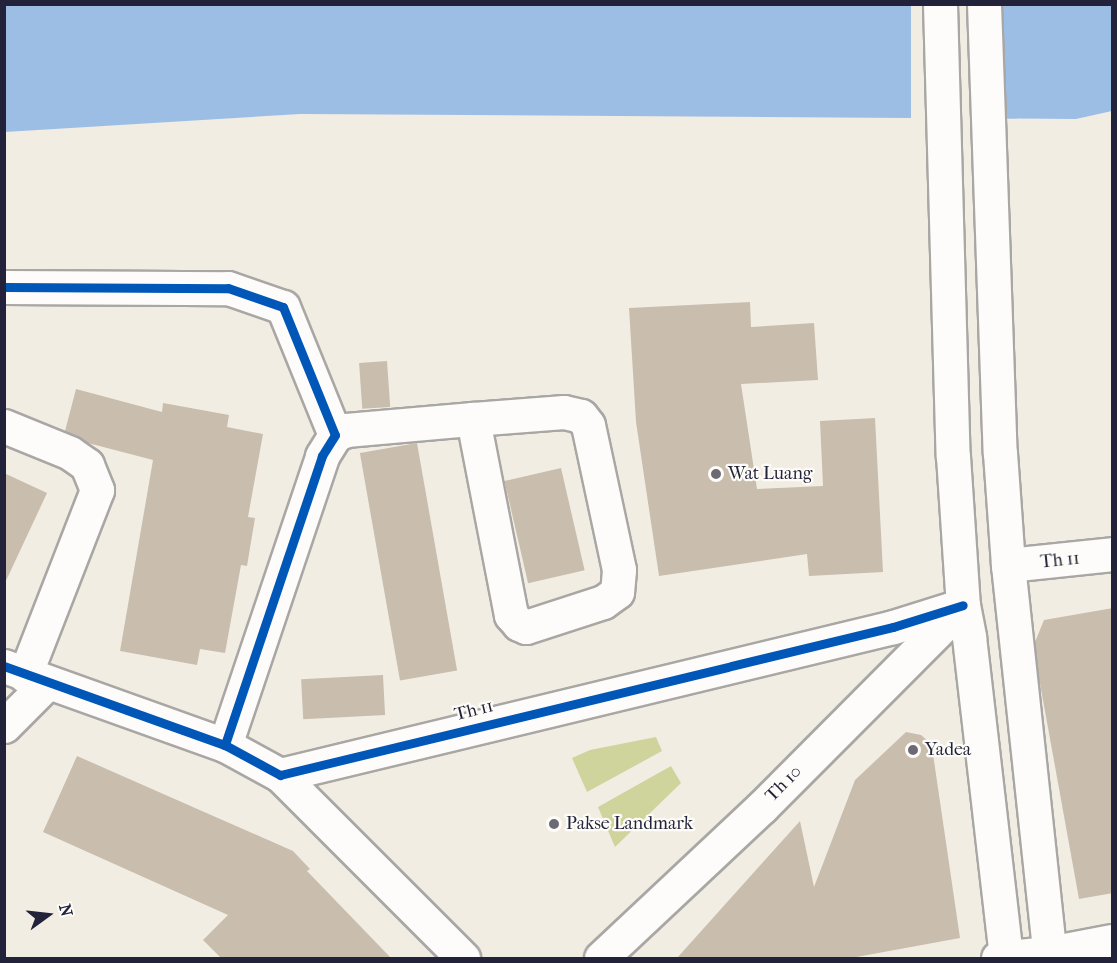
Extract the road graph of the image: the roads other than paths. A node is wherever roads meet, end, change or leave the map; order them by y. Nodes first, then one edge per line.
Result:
1 (940, 4) edge
2 (984, 4) edge
3 (4, 287) edge
4 (473, 419) junction
5 (4, 426) edge
6 (335, 435) junction
7 (1113, 554) edge
8 (1008, 565) junction
9 (963, 605) junction
10 (26, 674) edge
11 (4, 726) edge
12 (225, 745) junction
13 (280, 776) junction
14 (1113, 941) edge
15 (1050, 956) edge
16 (463, 958) edge
17 (601, 958) edge
18 (1003, 958) edge

1 - 9 main road
2 - 8 main road
3 - 6 main road
4 - 4 main road
4 - 6 main road
5 - 10 main road
6 - 12 main road
7 - 8 main road, Th 11
8 - 15 main road
9 - 13 main road, Th 11
9 - 17 main road, Th 10
9 - 18 main road
10 - 11 main road
10 - 12 main road
12 - 13 main road
13 - 16 main road
14 - 15 main road
15 - 18 main road

